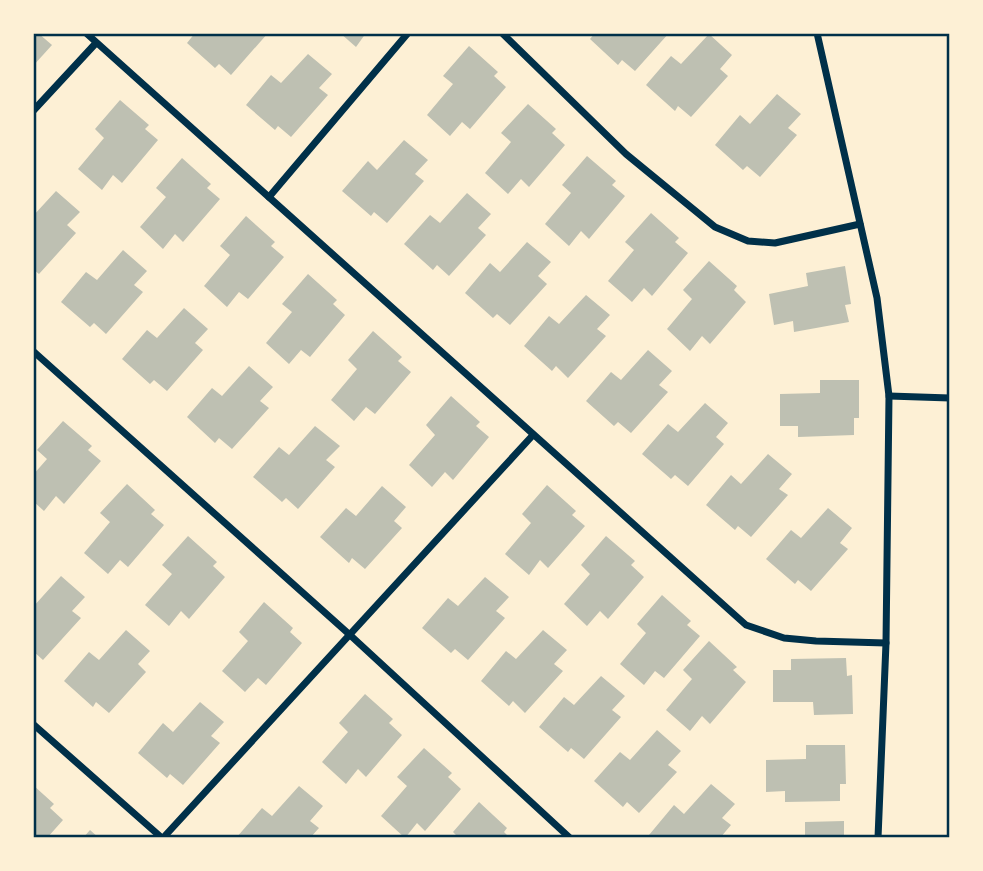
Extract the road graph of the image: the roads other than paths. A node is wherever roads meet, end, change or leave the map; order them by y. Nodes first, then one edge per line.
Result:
1 (86, 33) edge
2 (408, 33) edge
3 (502, 33) edge
4 (817, 33) edge
5 (96, 43) junction
6 (33, 111) edge
7 (269, 197) junction
8 (860, 224) junction
9 (33, 352) edge
10 (889, 396) junction
11 (950, 398) edge
12 (534, 435) junction
13 (350, 635) junction
14 (886, 643) junction
15 (33, 724) edge
16 (162, 838) edge
17 (570, 838) edge
18 (878, 838) edge

1 - 5 street
2 - 7 street
3 - 8 street
4 - 8 street
5 - 6 street
5 - 7 street
7 - 12 street
8 - 10 street
9 - 13 street
10 - 11 street
10 - 14 street
12 - 13 street
12 - 14 street
13 - 16 street
13 - 17 street
14 - 18 street
15 - 16 street

